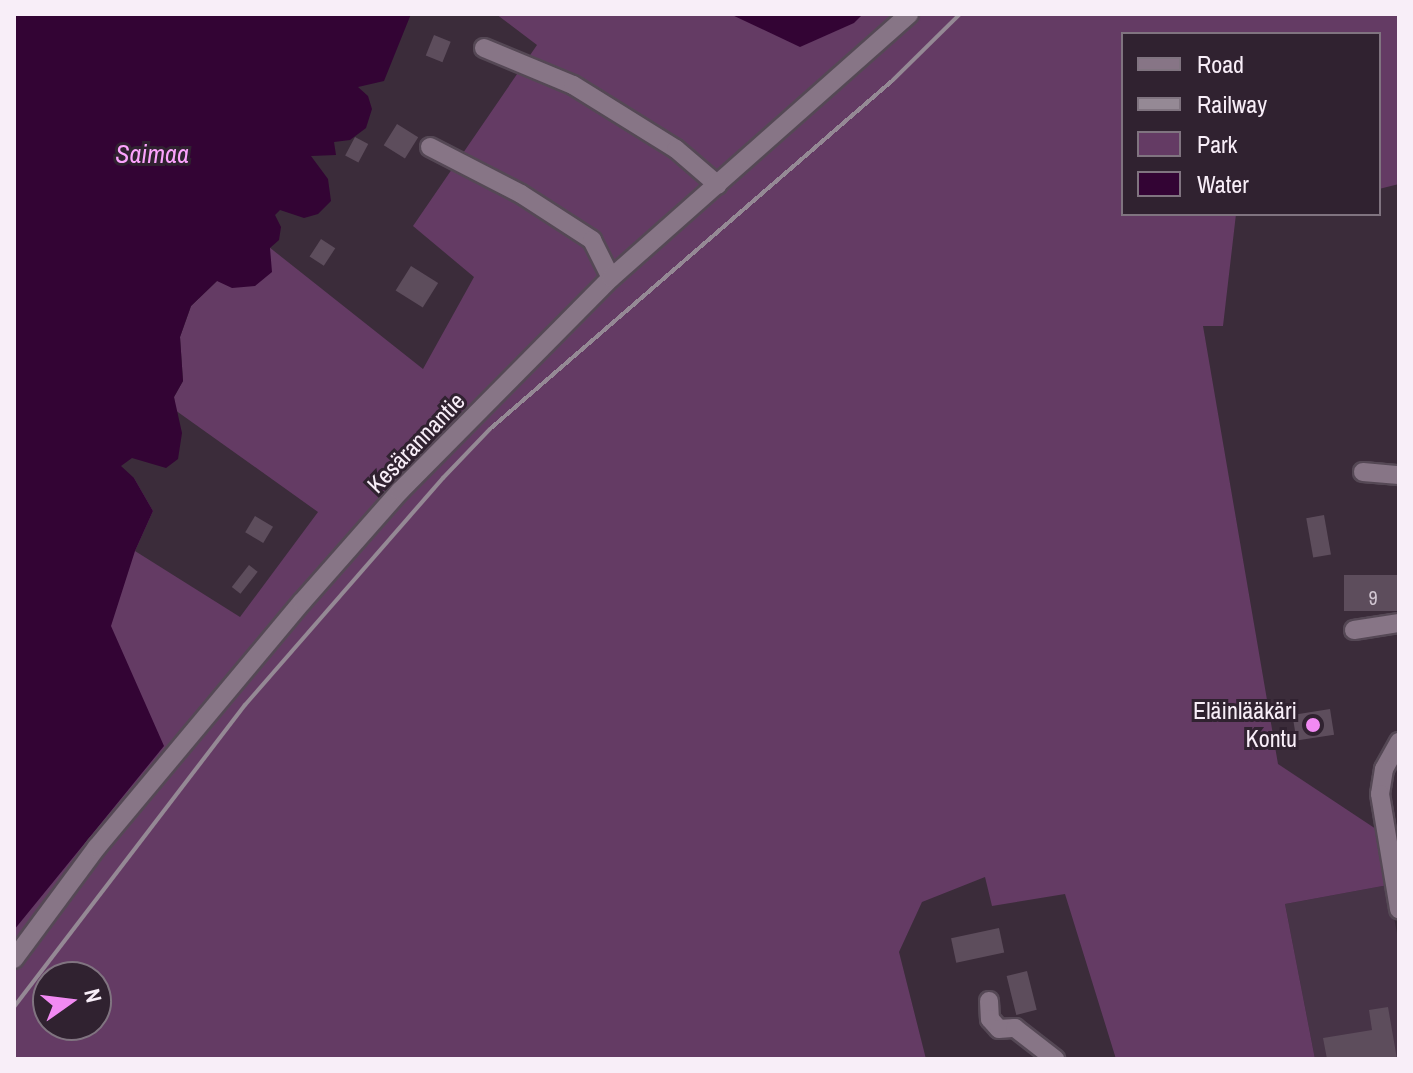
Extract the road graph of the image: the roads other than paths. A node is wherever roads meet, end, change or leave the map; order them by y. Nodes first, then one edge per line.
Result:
1 (909, 14) edge
2 (484, 48) dead end
3 (430, 147) dead end
4 (718, 185) junction
5 (611, 278) junction
6 (1363, 472) dead end
7 (1399, 475) edge
8 (1399, 623) edge
9 (1354, 630) dead end
10 (1399, 742) edge
11 (1399, 909) edge
12 (14, 959) edge
13 (989, 1001) dead end
14 (1055, 1059) edge

1 - 4 street, Kesärannantie
2 - 4 street
3 - 5 street
4 - 5 street, Kesärannantie
5 - 12 street, Kesärannantie
6 - 7 street
8 - 9 street
10 - 11 street
13 - 14 street

